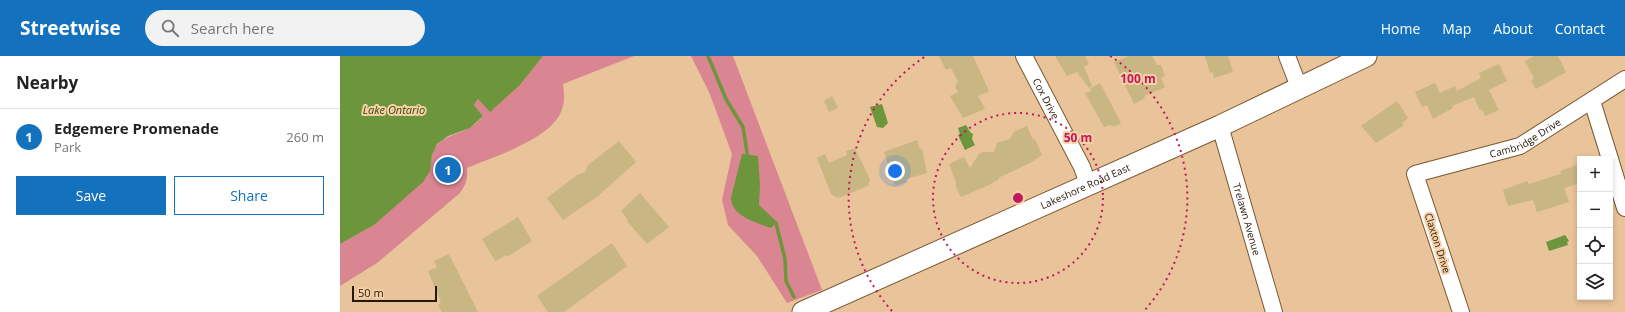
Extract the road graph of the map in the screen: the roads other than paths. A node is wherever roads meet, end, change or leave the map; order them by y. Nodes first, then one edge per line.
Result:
1 (1024, 56) edge
2 (1287, 56) edge
3 (1366, 56) edge
4 (1625, 79) edge
5 (1299, 87) junction
6 (1592, 101) junction
7 (1220, 126) junction
8 (1609, 156) edge
9 (1613, 169) edge
10 (1415, 174) joint
11 (1088, 184) junction
12 (1625, 208) edge
13 (803, 312) edge
14 (1274, 312) edge
15 (1461, 312) edge

1 - 11 street, Cox Drive
2 - 5 street
3 - 5 main road, Lakeshore Road East
4 - 6 street, Cambridge Drive
5 - 7 main road, Lakeshore Road East
6 - 8 street
6 - 10 street, Cambridge Drive
7 - 11 main road, Lakeshore Road East
7 - 14 street, Trelawn Avenue
9 - 12 street
10 - 15 street, Claxton Drive
11 - 13 main road, Lakeshore Road East

